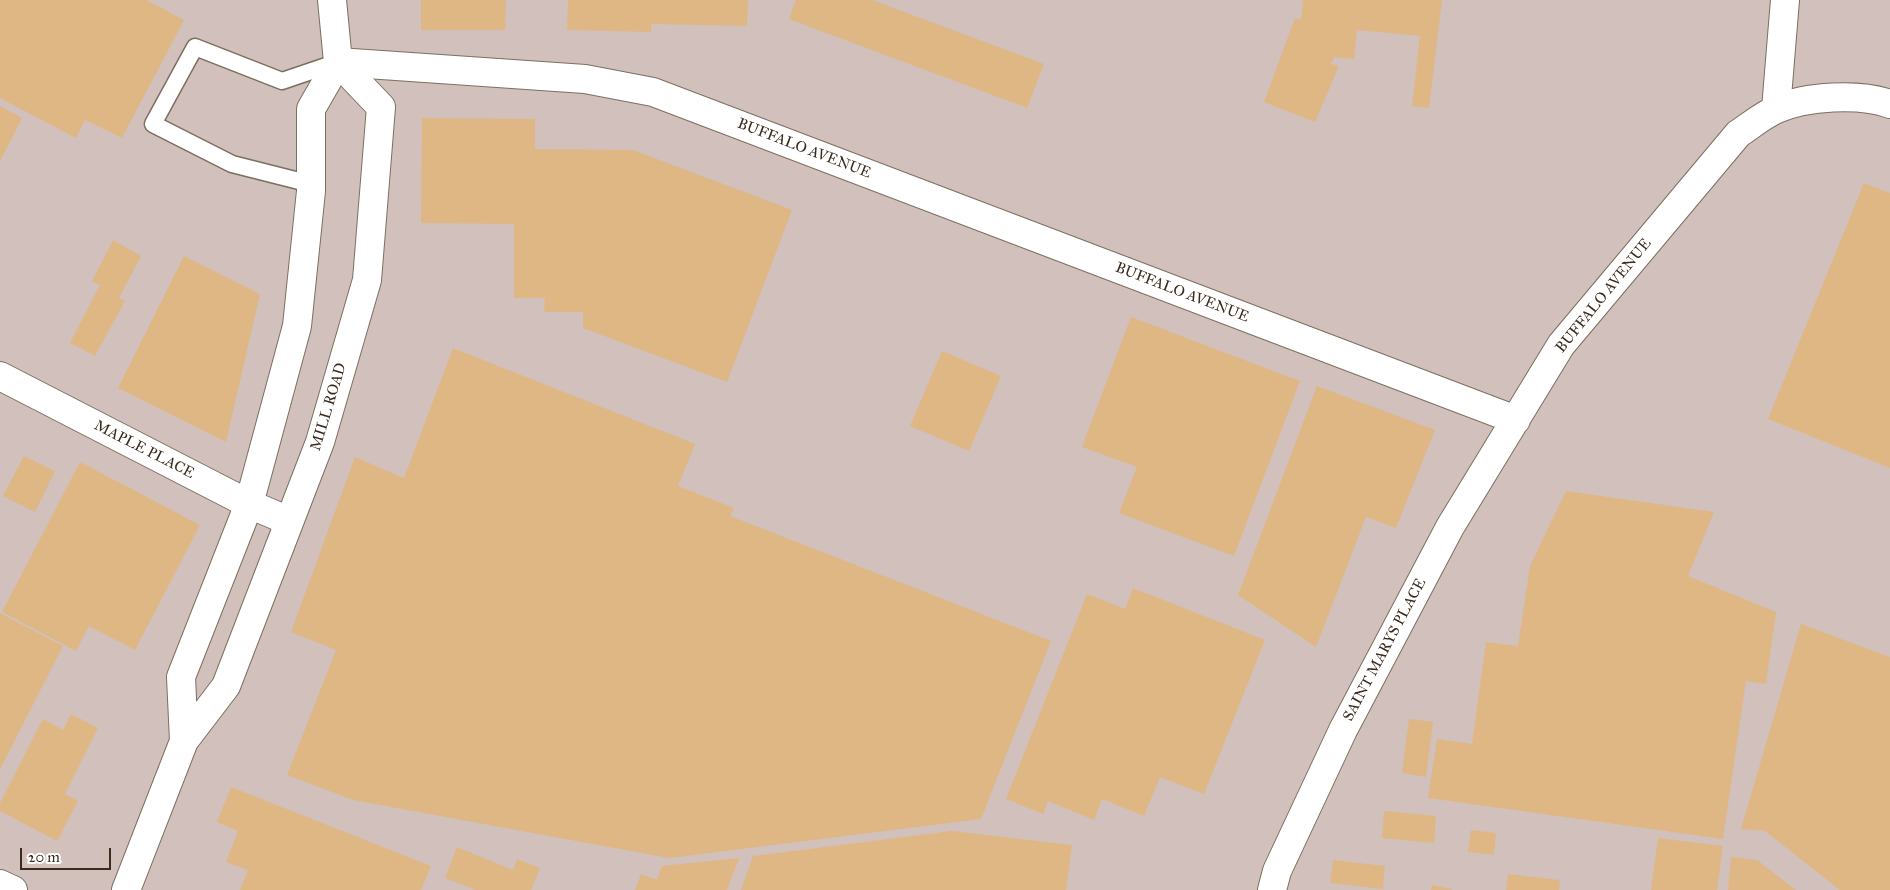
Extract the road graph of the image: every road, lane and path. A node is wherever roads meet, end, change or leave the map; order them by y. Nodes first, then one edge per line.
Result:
1 (332, 0) edge
2 (1785, 0) edge
3 (338, 62) junction
4 (1890, 104) edge
5 (1776, 109) junction
6 (311, 184) junction
7 (0, 376) edge
8 (1516, 420) junction
9 (249, 504) junction
10 (289, 521) junction
11 (184, 741) junction
12 (0, 884) edge
13 (13, 890) edge
14 (126, 890) edge
15 (1272, 890) edge

1 - 3 street
2 - 5 street
3 - 6 street, MILL ROAD
3 - 6 lane
3 - 8 street, BUFFALO AVENUE
3 - 10 street, MILL ROAD
4 - 5 street, BUFFALO AVENUE
5 - 8 street, BUFFALO AVENUE
6 - 9 street, MILL ROAD
7 - 9 street, MAPLE PLACE
8 - 15 street, SAINT MARYS PLACE
9 - 10 street, MAPLE PLACE
9 - 11 street, MILL ROAD
10 - 11 street, MILL ROAD
11 - 14 street, MILL ROAD
12 - 13 street

